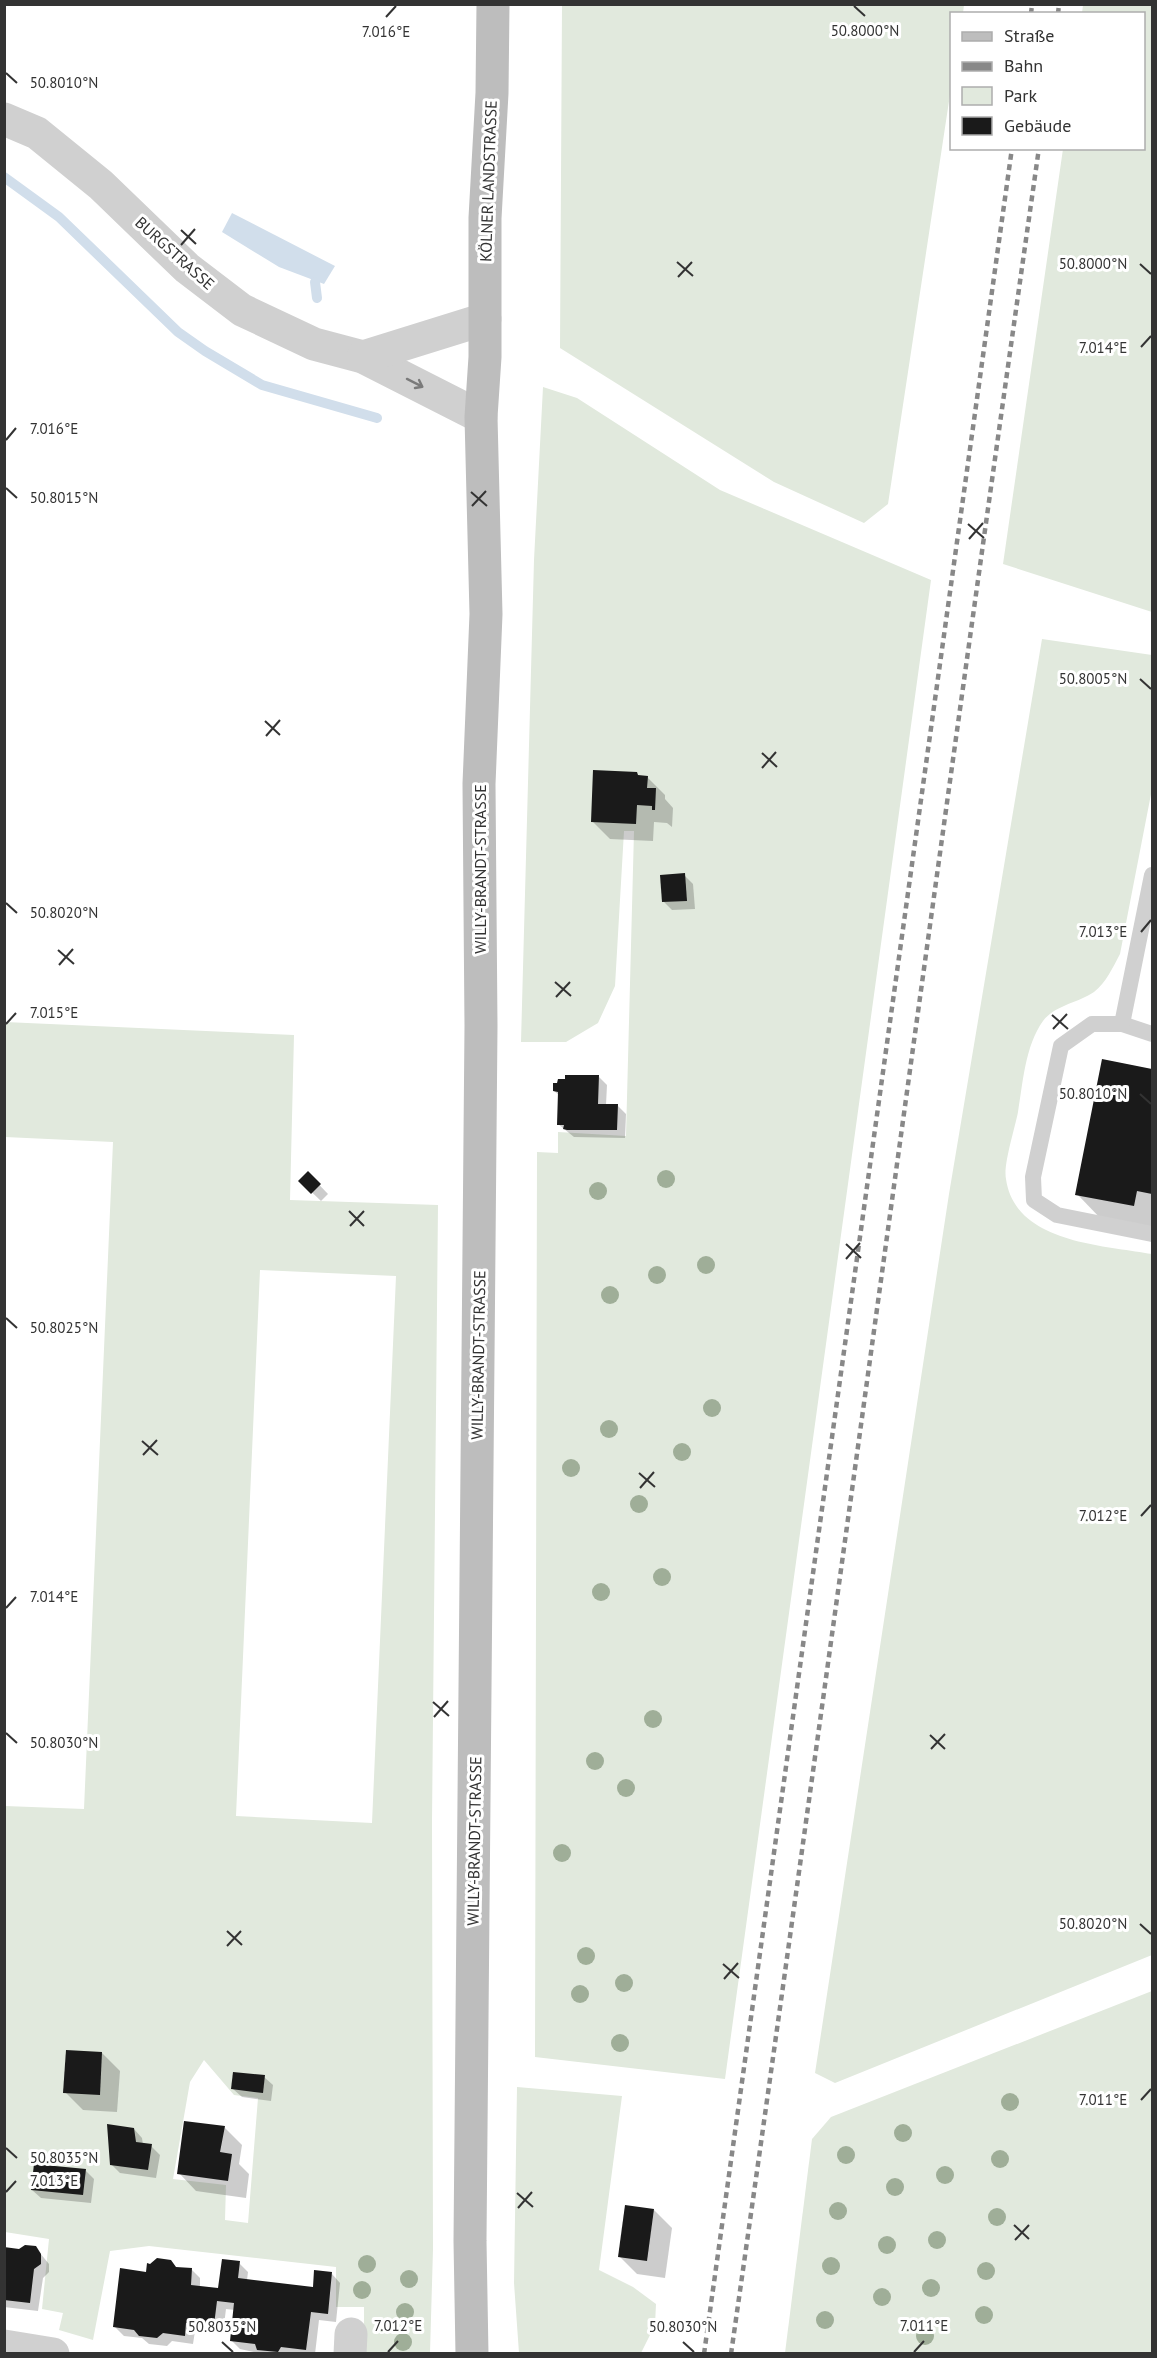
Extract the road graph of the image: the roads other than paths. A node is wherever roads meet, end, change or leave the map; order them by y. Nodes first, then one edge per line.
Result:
1 (493, 4) edge
2 (4, 119) edge
3 (485, 319) junction
4 (363, 357) junction
5 (485, 357) joint
6 (481, 417) junction
7 (1152, 876) edge
8 (1122, 1023) junction
9 (1152, 1034) edge
10 (1152, 1234) edge
11 (4, 2346) edge
12 (53, 2354) edge
13 (472, 2354) edge

1 - 3 main road, KÖLNER LANDSTRASSE
2 - 4 street, BURGSTRASSE
3 - 4 street
3 - 5 main road, KÖLNER LANDSTRASSE
4 -> 6 street, BURGSTRASSE
5 - 6 main road, WILLY-BRANDT-STRASSE
6 - 13 main road, WILLY-BRANDT-STRASSE
7 - 8 lane
8 - 9 lane
8 - 10 lane
11 - 12 street

